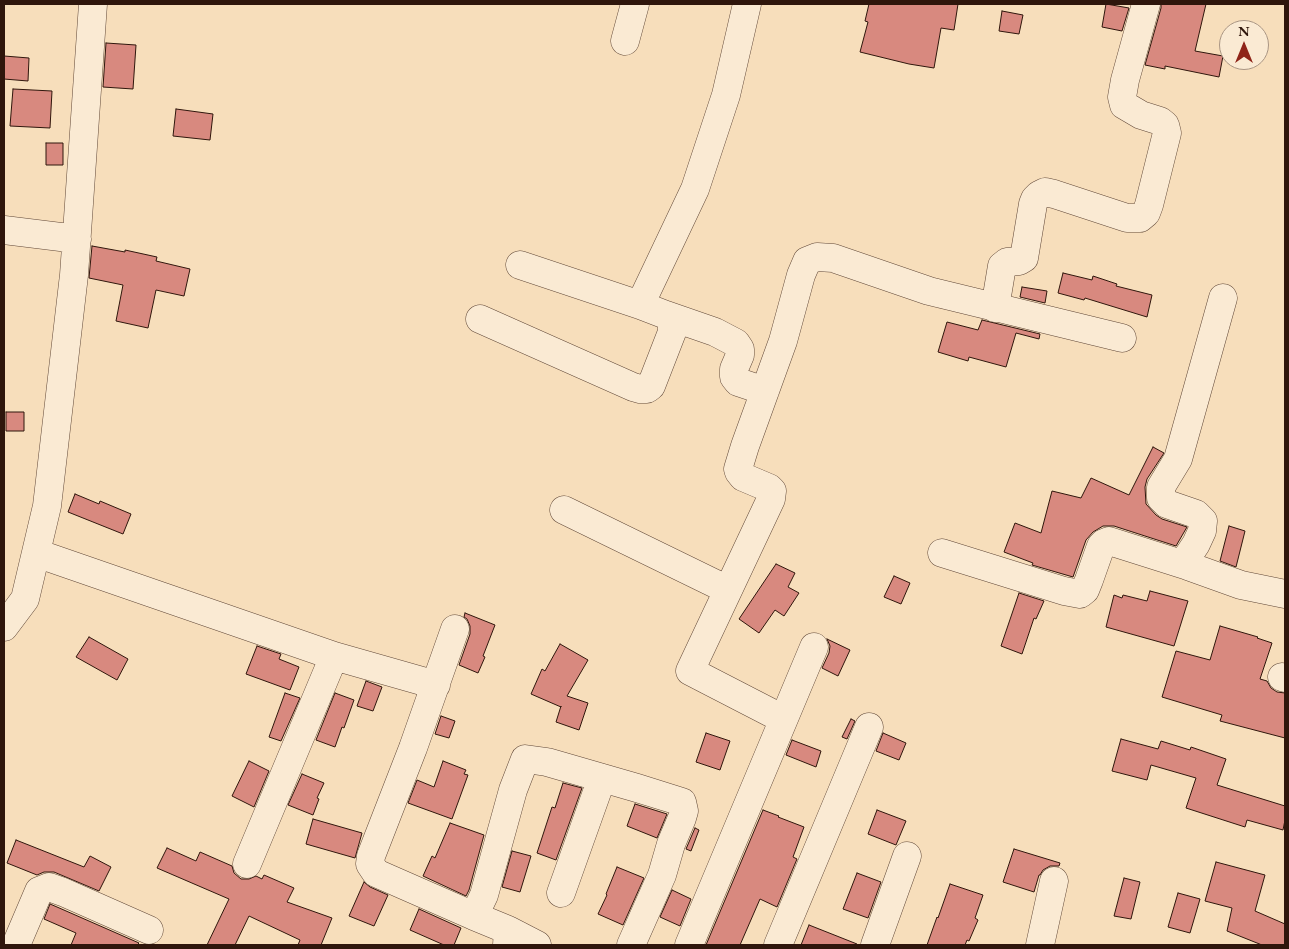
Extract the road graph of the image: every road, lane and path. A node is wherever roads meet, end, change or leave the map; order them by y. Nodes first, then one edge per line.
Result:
1 (93, 4) edge
2 (635, 4) edge
3 (747, 4) edge
4 (1146, 4) edge
5 (625, 41) dead end
6 (4, 230) edge
7 (77, 239) junction
8 (520, 265) dead end
9 (1223, 298) dead end
10 (640, 305) junction
11 (995, 308) junction
12 (666, 315) junction
13 (480, 319) dead end
14 (1122, 338) dead end
15 (765, 391) junction
16 (564, 510) dead end
17 (36, 553) junction
18 (942, 553) dead end
19 (1188, 566) junction
20 (728, 590) junction
21 (1285, 594) edge
22 (4, 628) edge
23 (455, 629) dead end
24 (814, 647) dead end
25 (334, 656) junction
26 (436, 685) junction
27 (783, 718) junction
28 (869, 727) dead end
29 (602, 778) junction
30 (908, 856) dead end
31 (247, 864) dead end
32 (1054, 881) dead end
33 (560, 893) dead end
34 (474, 916) junction
35 (150, 930) dead end
36 (507, 937) edge
37 (16, 945) edge
38 (537, 945) edge
39 (631, 945) edge
40 (688, 945) edge
41 (778, 945) edge
42 (875, 945) edge
43 (1040, 945) edge

1 - 7 street
2 - 5 street
3 - 10 street
4 - 11 street
6 - 7 street
7 - 17 street
8 - 10 street
9 - 19 street
10 - 12 street
11 - 14 street
11 - 15 street
12 - 13 street
12 - 15 street
15 - 20 street
16 - 20 street
17 - 22 street
17 - 25 street
18 - 19 street
19 - 21 street
20 - 27 street
23 - 26 street
24 - 27 street
25 - 26 street
25 - 31 street
26 - 34 street
27 - 40 street
28 - 41 street
29 - 33 street
29 - 34 street
29 - 39 street
30 - 42 street
32 - 43 street
34 - 36 street
35 - 37 street
36 - 38 street

